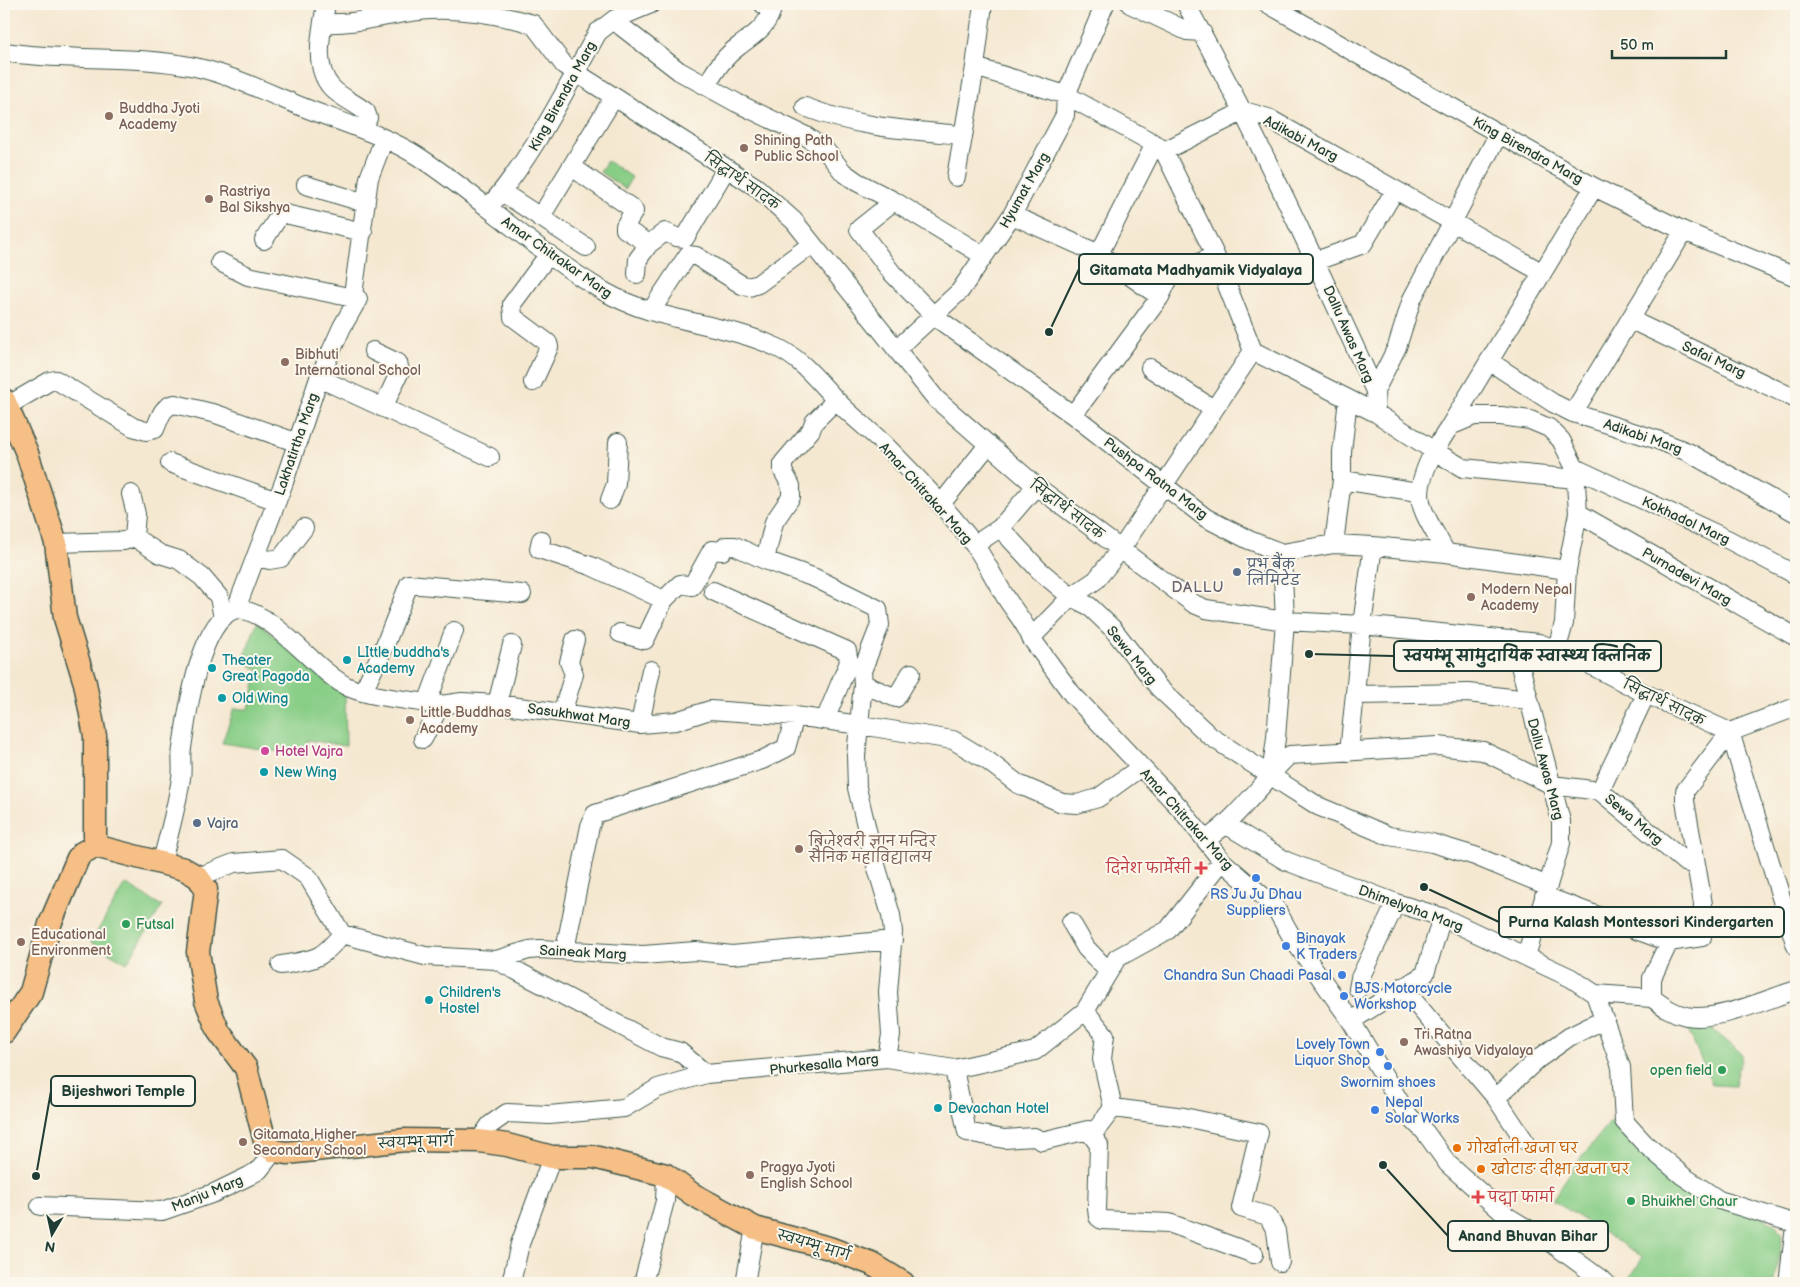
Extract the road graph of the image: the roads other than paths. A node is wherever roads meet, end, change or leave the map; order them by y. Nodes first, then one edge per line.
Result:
1 (326, 4) edge
2 (651, 4) edge
3 (763, 4) edge
4 (983, 4) edge
5 (1105, 4) edge
6 (1130, 4) edge
7 (1186, 4) edge
8 (1268, 4) edge
9 (615, 18) junction
10 (323, 23) junction
11 (1202, 32) junction
12 (4, 52) edge
13 (975, 67) junction
14 (575, 73) junction
15 (331, 86) junction
16 (707, 86) junction
17 (1066, 95) junction
18 (614, 97) junction
19 (805, 107) dead end
20 (1244, 111) junction
21 (322, 114) junction
22 (364, 130) junction
23 (1499, 133) junction
24 (963, 136) junction
25 (384, 139) junction
26 (1159, 147) junction
27 (572, 167) junction
28 (726, 169) junction
29 (956, 177) dead end
30 (306, 185) dead end
31 (1594, 187) junction
32 (1395, 190) junction
33 (502, 192) junction
34 (894, 201) junction
35 (365, 203) junction
36 (488, 208) junction
37 (1012, 215) junction
38 (540, 218) junction
39 (1452, 222) junction
40 (1684, 231) junction
41 (363, 232) junction
42 (264, 240) dead end
43 (648, 244) junction
44 (812, 244) junction
45 (686, 246) junction
46 (586, 247) dead end
47 (549, 254) junction
48 (1099, 254) junction
49 (1215, 255) junction
50 (984, 256) junction
51 (1316, 261) junction
52 (220, 262) dead end
53 (1541, 272) junction
54 (637, 274) dead end
55 (1796, 277) edge
56 (1160, 297) junction
57 (358, 299) junction
58 (651, 311) junction
59 (934, 316) junction
60 (1631, 320) junction
61 (897, 349) junction
62 (373, 351) dead end
63 (1253, 351) junction
64 (1489, 361) junction
65 (1150, 368) dead end
66 (319, 378) junction
67 (533, 382) dead end
68 (1375, 391) junction
69 (1348, 399) junction
70 (1796, 399) edge
71 (836, 400) junction
72 (6, 403) edge
73 (383, 408) junction
74 (1213, 409) junction
75 (1573, 413) junction
76 (1376, 414) junction
77 (1073, 415) junction
78 (1450, 426) junction
79 (618, 442) dead end
80 (298, 443) junction
81 (988, 445) junction
82 (1434, 451) junction
83 (490, 457) dead end
84 (170, 463) dead end
85 (1576, 474) junction
86 (1342, 480) junction
87 (1164, 484) junction
88 (1036, 486) junction
89 (1418, 492) junction
90 (131, 494) dead end
91 (610, 500) dead end
92 (277, 501) junction
93 (941, 504) junction
94 (1795, 509) edge
95 (1578, 513) junction
96 (304, 528) dead end
97 (1000, 528) junction
98 (134, 537) junction
99 (542, 540) dead end
100 (56, 543) junction
101 (1334, 544) junction
102 (974, 545) junction
103 (1373, 546) junction
104 (1121, 549) junction
105 (1282, 553) junction
106 (1446, 553) junction
107 (256, 556) junction
108 (765, 560) junction
109 (1567, 570) junction
110 (1796, 575) edge
111 (713, 591) dead end
112 (522, 594) dead end
113 (1071, 597) junction
114 (664, 600) junction
115 (230, 614) junction
116 (1286, 621) junction
117 (1362, 625) junction
118 (454, 630) dead end
119 (620, 633) dead end
120 (1796, 637) edge
121 (1031, 638) junction
122 (1513, 639) junction
123 (575, 640) dead end
124 (512, 645) dead end
125 (1557, 648) junction
126 (651, 670) dead end
127 (911, 674) dead end
128 (864, 684) junction
129 (360, 691) junction
130 (1646, 694) junction
131 (1356, 695) junction
132 (1528, 700) junction
133 (433, 704) junction
134 (497, 704) junction
135 (1796, 709) edge
136 (562, 713) junction
137 (795, 716) junction
138 (825, 720) junction
139 (640, 724) junction
140 (860, 725) junction
141 (1730, 732) junction
142 (422, 739) dead end
143 (1349, 752) junction
144 (1141, 767) junction
145 (1271, 776) junction
146 (1552, 785) junction
147 (1600, 791) junction
148 (1227, 825) junction
149 (1206, 839) junction
150 (95, 846) junction
151 (151, 861) junction
152 (1222, 861) junction
153 (1696, 865) junction
154 (198, 877) junction
155 (1546, 891) junction
156 (1396, 903) junction
157 (1442, 917) junction
158 (1071, 922) dead end
159 (342, 934) junction
160 (893, 940) junction
161 (1669, 942) junction
162 (1796, 946) edge
163 (565, 950) junction
164 (1526, 956) junction
165 (496, 960) junction
166 (281, 965) dead end
167 (1108, 971) junction
168 (1402, 987) junction
169 (1358, 989) dead end
170 (1796, 990) edge
171 (1595, 994) junction
172 (1652, 998) junction
173 (1085, 1012) junction
174 (1605, 1019) junction
175 (1351, 1021) junction
176 (4, 1032) edge
177 (887, 1058) junction
178 (954, 1069) junction
179 (706, 1074) junction
180 (1496, 1098) junction
181 (1114, 1108) junction
182 (1093, 1134) junction
183 (1524, 1140) dead end
184 (479, 1141) junction
185 (274, 1151) junction
186 (552, 1157) junction
187 (666, 1175) junction
188 (40, 1206) dead end
189 (1796, 1219) edge
190 (1796, 1224) edge
191 (755, 1228) junction
192 (1254, 1254) dead end
193 (1280, 1262) dead end
194 (510, 1283) edge
195 (643, 1283) edge
196 (745, 1283) edge
197 (903, 1283) edge
198 (1606, 1283) edge
199 (1788, 1283) edge

1 - 10 street
2 - 9 street, King Birendra Marg
3 - 16 street
4 - 13 street
5 - 17 street, Hyumat Marg
6 - 11 street
7 - 11 street, Dallu Awas Marg
8 - 23 street, King Birendra Marg
9 - 14 street, King Birendra Marg
9 - 16 street
10 - 14 street, सिद्धार्थ सादक
10 - 15 street
11 - 20 street, Dallu Awas Marg
12 - 21 street, Amar Chitrakar Marg
13 - 17 street
13 - 24 street
14 - 18 street, सिद्धार्थ सादक
14 - 33 street, King Birendra Marg
15 - 21 street
15 - 22 street
16 - 34 street
17 - 26 street
17 - 37 street, Hyumat Marg
18 - 27 street
18 - 28 street, सिद्धार्थ सादक
19 - 24 street
20 - 26 street
20 - 32 street, Adikabi Marg
20 - 51 street, Dallu Awas Marg
21 - 22 street, Amar Chitrakar Marg
22 - 25 street, Amar Chitrakar Marg
23 - 31 street, King Birendra Marg
23 - 39 street
24 - 29 street
25 - 35 street
25 - 36 street, Amar Chitrakar Marg
26 - 48 street
26 - 49 street
27 - 38 street
27 - 43 street
28 - 44 street, सिद्धार्थ सादक
28 - 45 street
30 - 35 street
31 - 40 street, King Birendra Marg
31 - 53 street
32 - 39 street, Adikabi Marg
32 - 51 street
33 - 36 street, King Birendra Marg
33 - 38 street
34 - 50 street
34 - 59 street, Pushpa Ratna Marg
35 - 41 street
36 - 47 street, Amar Chitrakar Marg
37 - 48 street
37 - 50 street, Hyumat Marg
38 - 46 street
39 - 53 street, Adikabi Marg
39 - 68 street
40 - 55 street, King Birendra Marg
40 - 60 street
41 - 42 street
41 - 57 street
43 - 45 street
43 - 54 street
44 - 45 street
44 - 61 street, सिद्धार्थ सादक
45 - 58 street
47 - 58 street, Amar Chitrakar Marg
47 - 67 street
48 - 56 street
49 - 56 street
49 - 63 street
50 - 59 street, Hyumat Marg
51 - 68 street, Dallu Awas Marg
52 - 57 street
53 - 64 street
56 - 77 street
57 - 66 street, Lakhatirtha Marg
58 - 71 street, Amar Chitrakar Marg
59 - 61 street, Hyumat Marg
59 - 77 street, Pushpa Ratna Marg
60 - 70 street, Safai Marg
60 - 75 street
61 - 81 street, सिद्धार्थ सादक
62 - 73 street
63 - 69 street
63 - 74 street
64 - 75 street, Adikabi Marg
64 - 78 street
65 - 74 street
66 - 73 street
66 - 80 street, Lakhatirtha Marg
68 - 76 street, Dallu Awas Marg
69 - 76 street
69 - 86 street
71 - 93 street, Amar Chitrakar Marg
71 - 108 street
72 - 80 street
72 - 100 main road
73 - 83 street
74 - 87 street
75 - 94 street, Adikabi Marg
76 - 82 street
77 - 87 street, Pushpa Ratna Marg
78 - 82 street
78 - 85 street
79 - 91 street
80 - 92 street, Lakhatirtha Marg
81 - 88 street, सिद्धार्थ सादक
81 - 93 street
82 - 85 street, Kokhadol Marg
82 - 89 street
84 - 92 street
85 - 95 street
85 - 110 street, Kokhadol Marg
86 - 89 street
86 - 101 street
87 - 104 street
87 - 105 street, Pushpa Ratna Marg
88 - 97 street
88 - 104 street, सिद्धार्थ सादक
89 - 106 street
90 - 98 street
92 - 107 street, Lakhatirtha Marg
93 - 102 street, Amar Chitrakar Marg
95 - 109 street
95 - 120 street, Purnadevi Marg
96 - 107 street
97 - 102 street
97 - 113 street, Sewa Marg
98 - 100 street
98 - 115 street
99 - 114 street
100 - 150 main road
101 - 103 street
101 - 105 street
102 - 121 street, Amar Chitrakar Marg
103 - 106 street
103 - 117 street
104 - 113 street
104 - 116 street, सिद्धार्थ सादक
105 - 116 street
106 - 109 street
107 - 115 street, Lakhatirtha Marg
108 - 114 street
108 - 128 street
109 - 125 street
111 - 138 street
112 - 129 street
113 - 121 street
113 - 145 street, Sewa Marg
114 - 119 street
115 - 129 street, Sasukhwat Marg
115 - 151 street, Lakhatirtha Marg
116 - 117 street, सिद्धार्थ सादक
116 - 145 street
117 - 122 street, सिद्धार्थ सादक
117 - 131 street
118 - 133 street
121 - 144 street, Amar Chitrakar Marg
122 - 125 street, सिद्धार्थ सादक
122 - 132 street, Dallu Awas Marg
123 - 136 street
124 - 134 street
125 - 130 street, सिद्धार्थ सादक
126 - 139 street
127 - 128 street
128 - 140 street
129 - 133 street, Sasukhwat Marg
130 - 141 street, सिद्धार्थ सादक
130 - 147 street
131 - 132 street
131 - 143 street
132 - 146 street, Dallu Awas Marg
133 - 134 street, Sasukhwat Marg
133 - 142 street
134 - 136 street, Sasukhwat Marg
135 - 141 street
136 - 139 street, Sasukhwat Marg
137 - 138 street, Sasukhwat Marg
137 - 139 street, Sasukhwat Marg
137 - 163 street
138 - 140 street, Sasukhwat Marg
140 - 144 street, Sasukhwat Marg
140 - 160 street
141 - 153 street
141 - 162 street
143 - 145 street, Sewa Marg
143 - 146 street, Sewa Marg
144 - 149 street, Amar Chitrakar Marg
145 - 148 street, Sewa Marg
145 - 155 street
146 - 147 street, Sewa Marg
146 - 155 street, Dallu Awas Marg
147 - 153 street, Sewa Marg
148 - 149 street, Sewa Marg
148 - 156 street, Dhimelyoha Marg
149 - 152 street, Amar Chitrakar Marg
150 - 151 main road
150 - 176 main road
151 - 154 main road
152 - 167 street, Phurkesalla Marg
152 - 175 street, Amar Chitrakar Marg
153 - 161 street
154 - 159 street
154 - 185 main road
155 - 161 street
155 - 164 street, Dallu Awas Marg
156 - 157 street, Dhimelyoha Marg
156 - 169 street
157 - 164 street, Dhimelyoha Marg
157 - 168 street
158 - 167 street
159 - 165 street, Saineak Marg
159 - 166 street
160 - 163 street, Saineak Marg
160 - 177 street
161 - 172 street
163 - 165 street, Saineak Marg
164 - 171 street, Dhimelyoha Marg
165 - 179 street
167 - 173 street, Phurkesalla Marg
168 - 175 street
168 - 180 street
170 - 172 street
171 - 172 street
171 - 174 street
173 - 178 street, Phurkesalla Marg
173 - 181 street
174 - 180 street
174 - 190 street
175 - 198 street, Amar Chitrakar Marg
177 - 178 street, Phurkesalla Marg
177 - 179 street, Phurkesalla Marg
178 - 182 street
179 - 184 street, Phurkesalla Marg
180 - 183 street
181 - 182 street
181 - 193 street
182 - 192 street
184 - 185 main road, स्वयम्भू मार्ग
184 - 186 main road, स्वयम्भू मार्ग
185 - 188 street, Manju Marg
186 - 187 main road, स्वयम्भू मार्ग
186 - 194 street
187 - 191 main road, स्वयम्भू मार्ग
187 - 195 street
189 - 190 street
190 - 199 street
191 - 196 street
191 - 197 main road, स्वयम्भू मार्ग

